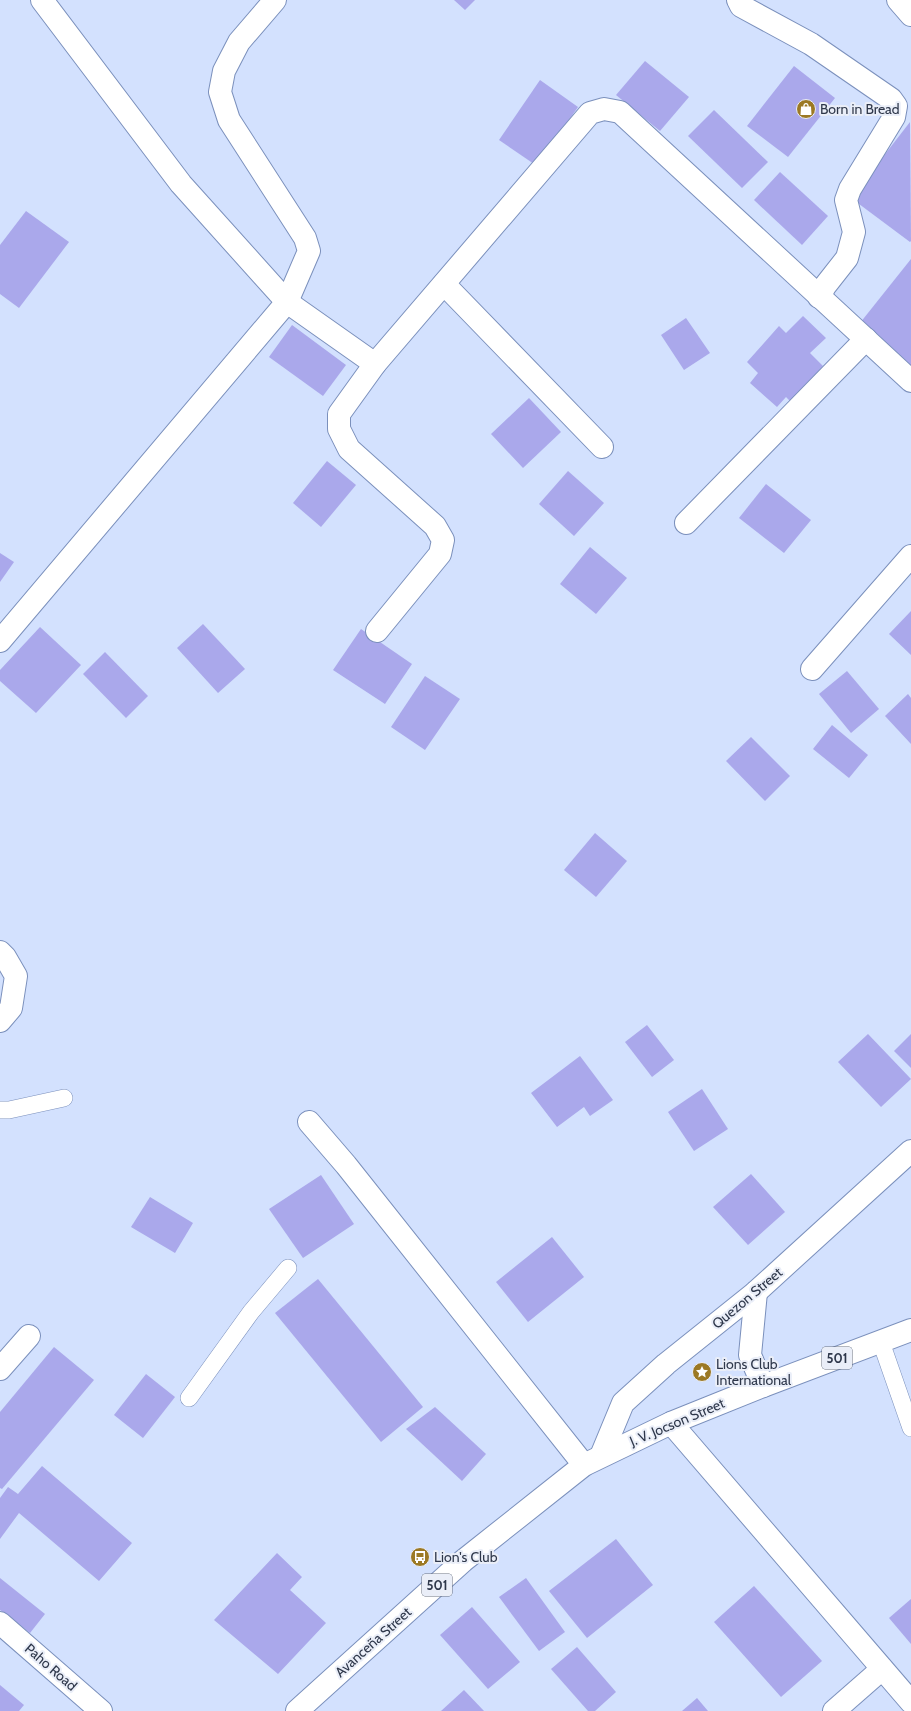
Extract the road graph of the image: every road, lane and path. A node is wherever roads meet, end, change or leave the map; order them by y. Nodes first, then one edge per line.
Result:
1 (42, 0) edge
2 (275, 0) edge
3 (738, 0) edge
4 (898, 0) edge
5 (911, 15) edge
6 (444, 284) junction
7 (819, 297) junction
8 (288, 302) junction
9 (866, 338) junction
10 (376, 364) junction
11 (911, 381) edge
12 (602, 447) dead end
13 (686, 523) dead end
14 (911, 556) edge
15 (377, 631) dead end
16 (0, 641) edge
17 (812, 669) dead end
18 (0, 952) edge
19 (0, 1021) edge
20 (64, 1098) dead end
21 (0, 1110) edge
22 (309, 1122) dead end
23 (911, 1151) edge
24 (288, 1268) dead end
25 (756, 1292) junction
26 (911, 1330) edge
27 (29, 1336) dead end
28 (881, 1342) junction
29 (0, 1369) edge
30 (763, 1386) junction
31 (189, 1398) dead end
32 (671, 1423) junction
33 (911, 1428) edge
34 (592, 1461) junction
35 (0, 1623) edge
36 (882, 1670) junction
37 (911, 1702) edge
38 (102, 1711) edge
39 (297, 1711) edge
40 (834, 1711) edge

1 - 8 street
2 - 8 street
3 - 7 street
4 - 5 street
6 - 7 street
6 - 10 street
6 - 12 street
7 - 9 street
8 - 10 street
8 - 16 street
9 - 11 street
9 - 13 street
10 - 15 street
14 - 17 street
18 - 19 street
20 - 21 lane
22 - 34 street
23 - 25 street, Quezon Street / 501
24 - 31 lane
25 - 30 street
25 - 34 street, Quezon Street / 501
26 - 28 street, J. V. Jocson Street / 501
27 - 29 street
28 - 30 street, J. V. Jocson Street / 501
28 - 33 lane
30 - 32 street, J. V. Jocson Street / 501
32 - 34 street, J. V. Jocson Street / 501
32 - 36 street
34 - 39 street, Avanceña Street / 501
35 - 38 street, Paho Road
36 - 37 street
36 - 40 street

